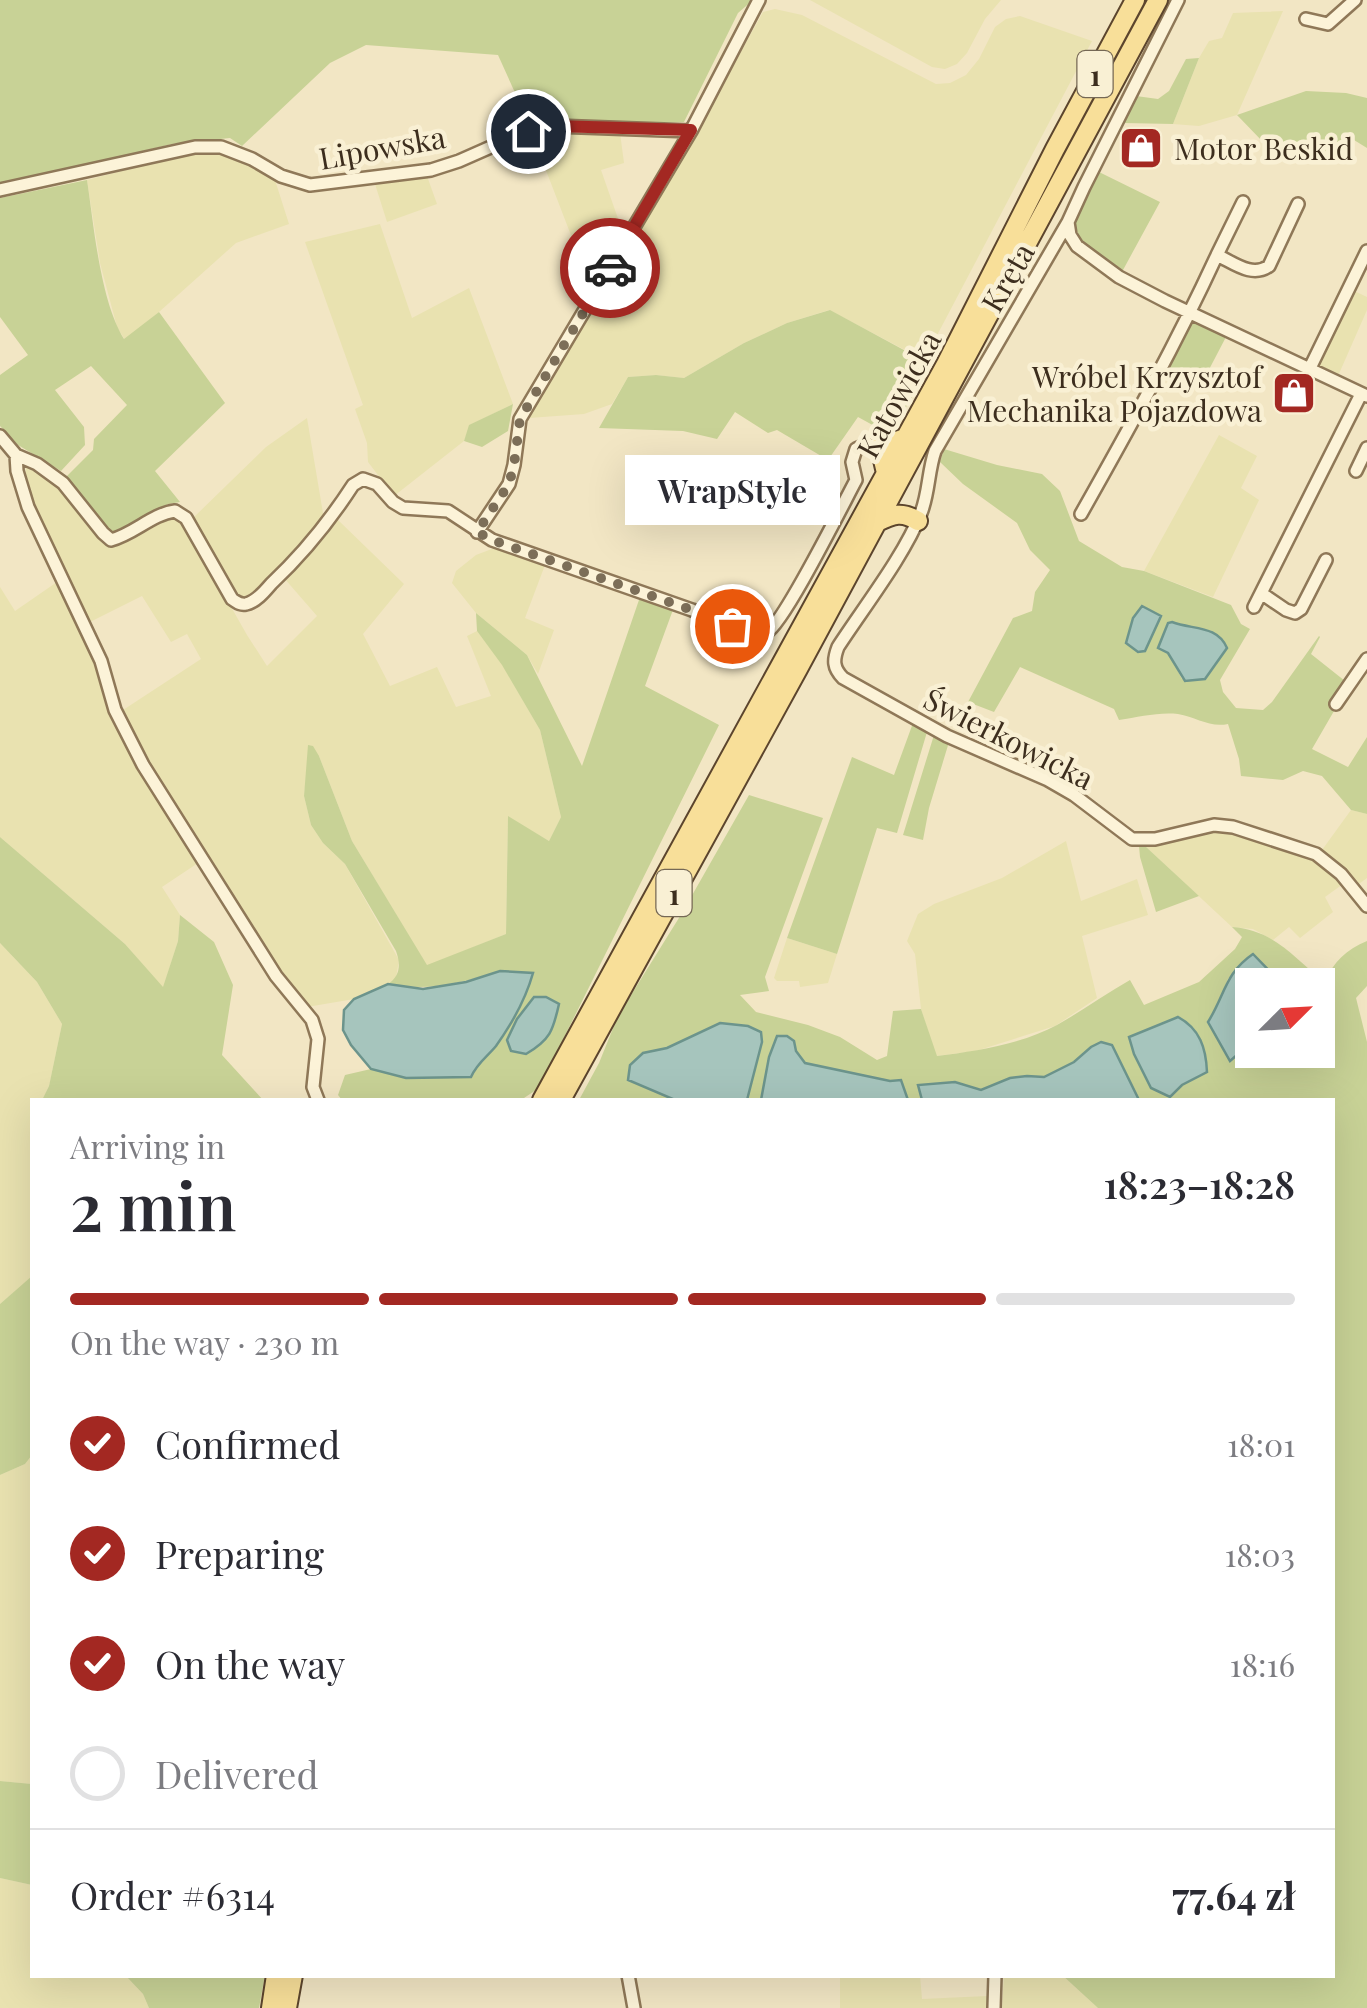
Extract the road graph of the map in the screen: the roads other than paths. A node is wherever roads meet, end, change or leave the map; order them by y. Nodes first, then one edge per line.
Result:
1 (760, 0) edge
2 (1135, 0) edge
3 (1158, 0) edge
4 (1178, 0) edge
5 (1355, 0) edge
6 (1306, 18) dead end
7 (691, 130) junction
8 (0, 190) edge
9 (1242, 202) dead end
10 (1298, 204) dead end
11 (1068, 222) junction
12 (1367, 251) edge
13 (1217, 255) junction
14 (1191, 312) junction
15 (1310, 368) junction
16 (1364, 395) edge
17 (0, 436) edge
18 (905, 438) junction
19 (880, 446) junction
20 (1367, 448) edge
21 (16, 455) junction
22 (1356, 471) dead end
23 (886, 472) junction
24 (1081, 514) dead end
25 (918, 521) junction
26 (877, 522) junction
27 (477, 532) junction
28 (1326, 560) dead end
29 (1261, 593) junction
30 (1254, 607) dead end
31 (1367, 658) edge
32 (1336, 704) dead end
33 (1367, 906) edge
34 (317, 1098) edge
35 (543, 1098) edge
36 (562, 1098) edge
37 (276, 1978) edge
38 (292, 1978) edge
39 (629, 1978) edge
40 (995, 1978) edge
41 (271, 2008) edge
42 (288, 2008) edge
43 (634, 2008) edge
44 (994, 2008) edge

1 - 7 street
2 - 18 main road, Katowicka / 1
3 - 26 main road, Katowicka / 1
4 - 11 street, Kręta
5 - 6 street
7 - 8 street, Lipowska
7 - 27 street
9 - 13 street
10 - 13 street
11 - 14 street, Kręta
11 - 25 street, Kręta
12 - 15 street
13 - 14 street
14 - 15 street, Kręta
14 - 24 street
15 - 16 street, Kręta
16 - 29 street, Kręta
17 - 21 street
18 - 19 main road
18 - 23 main road, Katowicka / 1
19 - 23 main road
19 - 27 street
20 - 22 street
21 - 27 street
21 - 34 street
23 - 35 main road, Katowicka / 1
25 - 26 main road
25 - 33 street, Świerkowicka
26 - 36 main road, Katowicka / 1
28 - 29 street
29 - 30 street, Kręta
31 - 32 street
37 - 41 main road
38 - 42 main road
39 - 43 street
40 - 44 street

